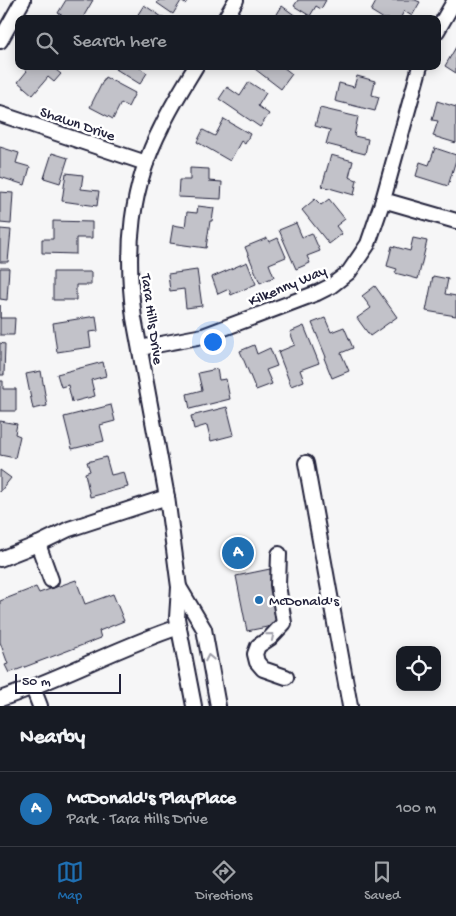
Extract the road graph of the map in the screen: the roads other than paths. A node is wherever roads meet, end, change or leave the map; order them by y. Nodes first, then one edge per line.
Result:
1 (23, 0) edge
2 (236, 0) edge
3 (455, 0) edge
4 (227, 15) edge
5 (441, 24) edge
6 (0, 42) edge
7 (194, 70) edge
8 (419, 70) edge
9 (0, 114) edge
10 (146, 163) junction
11 (383, 200) junction
12 (456, 221) edge
13 (140, 348) junction
14 (306, 463) dead end
15 (166, 498) junction
16 (38, 544) junction
17 (279, 554) dead end
18 (0, 558) edge
19 (51, 580) dead end
20 (179, 587) junction
21 (179, 627) junction
22 (286, 676) dead end
23 (33, 688) junction
24 (0, 699) edge
25 (40, 706) edge
26 (194, 706) edge
27 (218, 706) edge
28 (350, 706) edge

1 - 6 street
2 - 4 street
3 - 5 street
7 - 10 street, Tara Hills Drive
8 - 11 street, Kilkenny Way
9 - 10 street, Shawn Drive
10 - 13 street, Tara Hills Drive
11 - 12 street
11 - 13 street, Kilkenny Way
13 - 15 street, Tara Hills Drive
14 - 28 street
15 - 16 street
15 - 20 street, Tara Hills Drive
16 - 18 street
16 - 19 street
22 -> 17 street
20 - 21 street, Tara Hills Drive
27 -> 20 street, Tara Hills Drive
21 - 23 street
21 - 26 street, Tara Hills Drive
23 - 24 street
23 - 25 street

